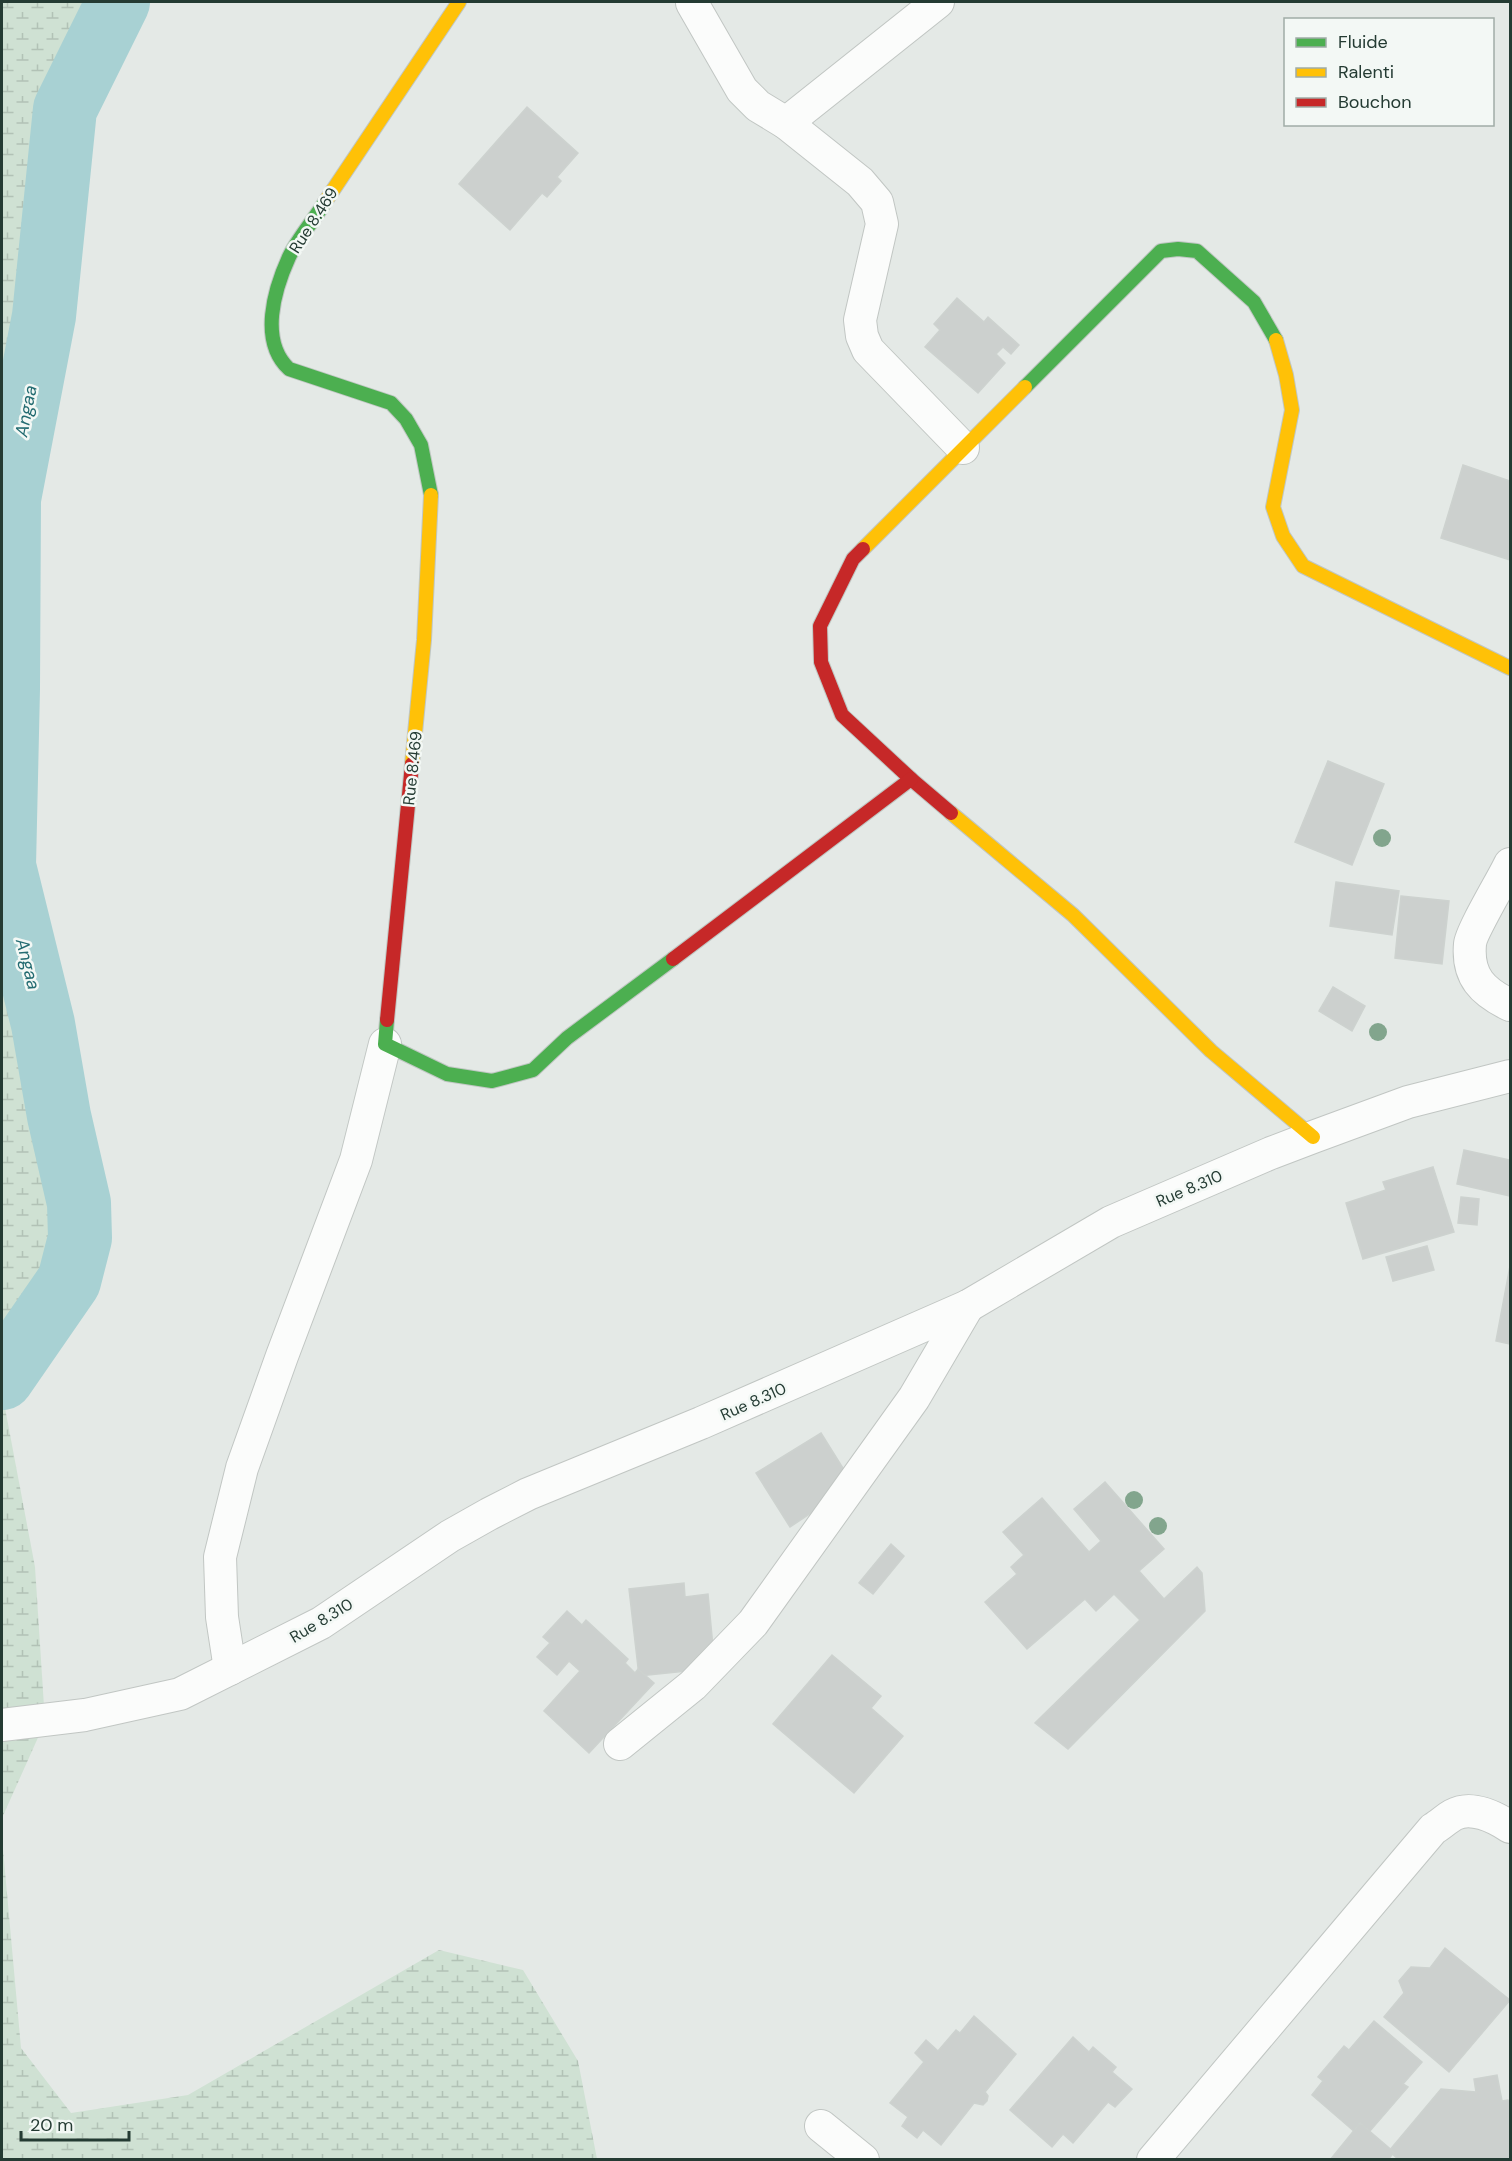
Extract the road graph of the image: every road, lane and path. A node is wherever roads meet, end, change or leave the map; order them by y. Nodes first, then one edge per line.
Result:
1 (459, 2) edge
2 (692, 2) edge
3 (938, 2) edge
4 (786, 123) junction
5 (963, 448) junction
6 (1510, 668) edge
7 (910, 779) junction
8 (1510, 864) edge
9 (1510, 1005) edge
10 (386, 1044) junction
11 (1510, 1076) edge
12 (1312, 1137) junction
13 (968, 1306) junction
14 (230, 1669) junction
15 (2, 1725) edge
16 (620, 1744) dead end
17 (1510, 1827) edge
18 (821, 2126) dead end
19 (864, 2160) edge
20 (1153, 2160) edge

1 - 10 street, Rue 8.469
2 - 4 street
3 - 4 street
4 - 5 street
5 - 6 street
5 - 7 street
7 - 10 street
7 - 12 street
8 - 9 street
10 - 14 street
11 - 12 street, Rue 8.310
12 - 13 street, Rue 8.310
13 - 14 street, Rue 8.310
13 - 16 street
14 - 15 street, Rue 8.310
17 - 20 street
18 - 19 street

